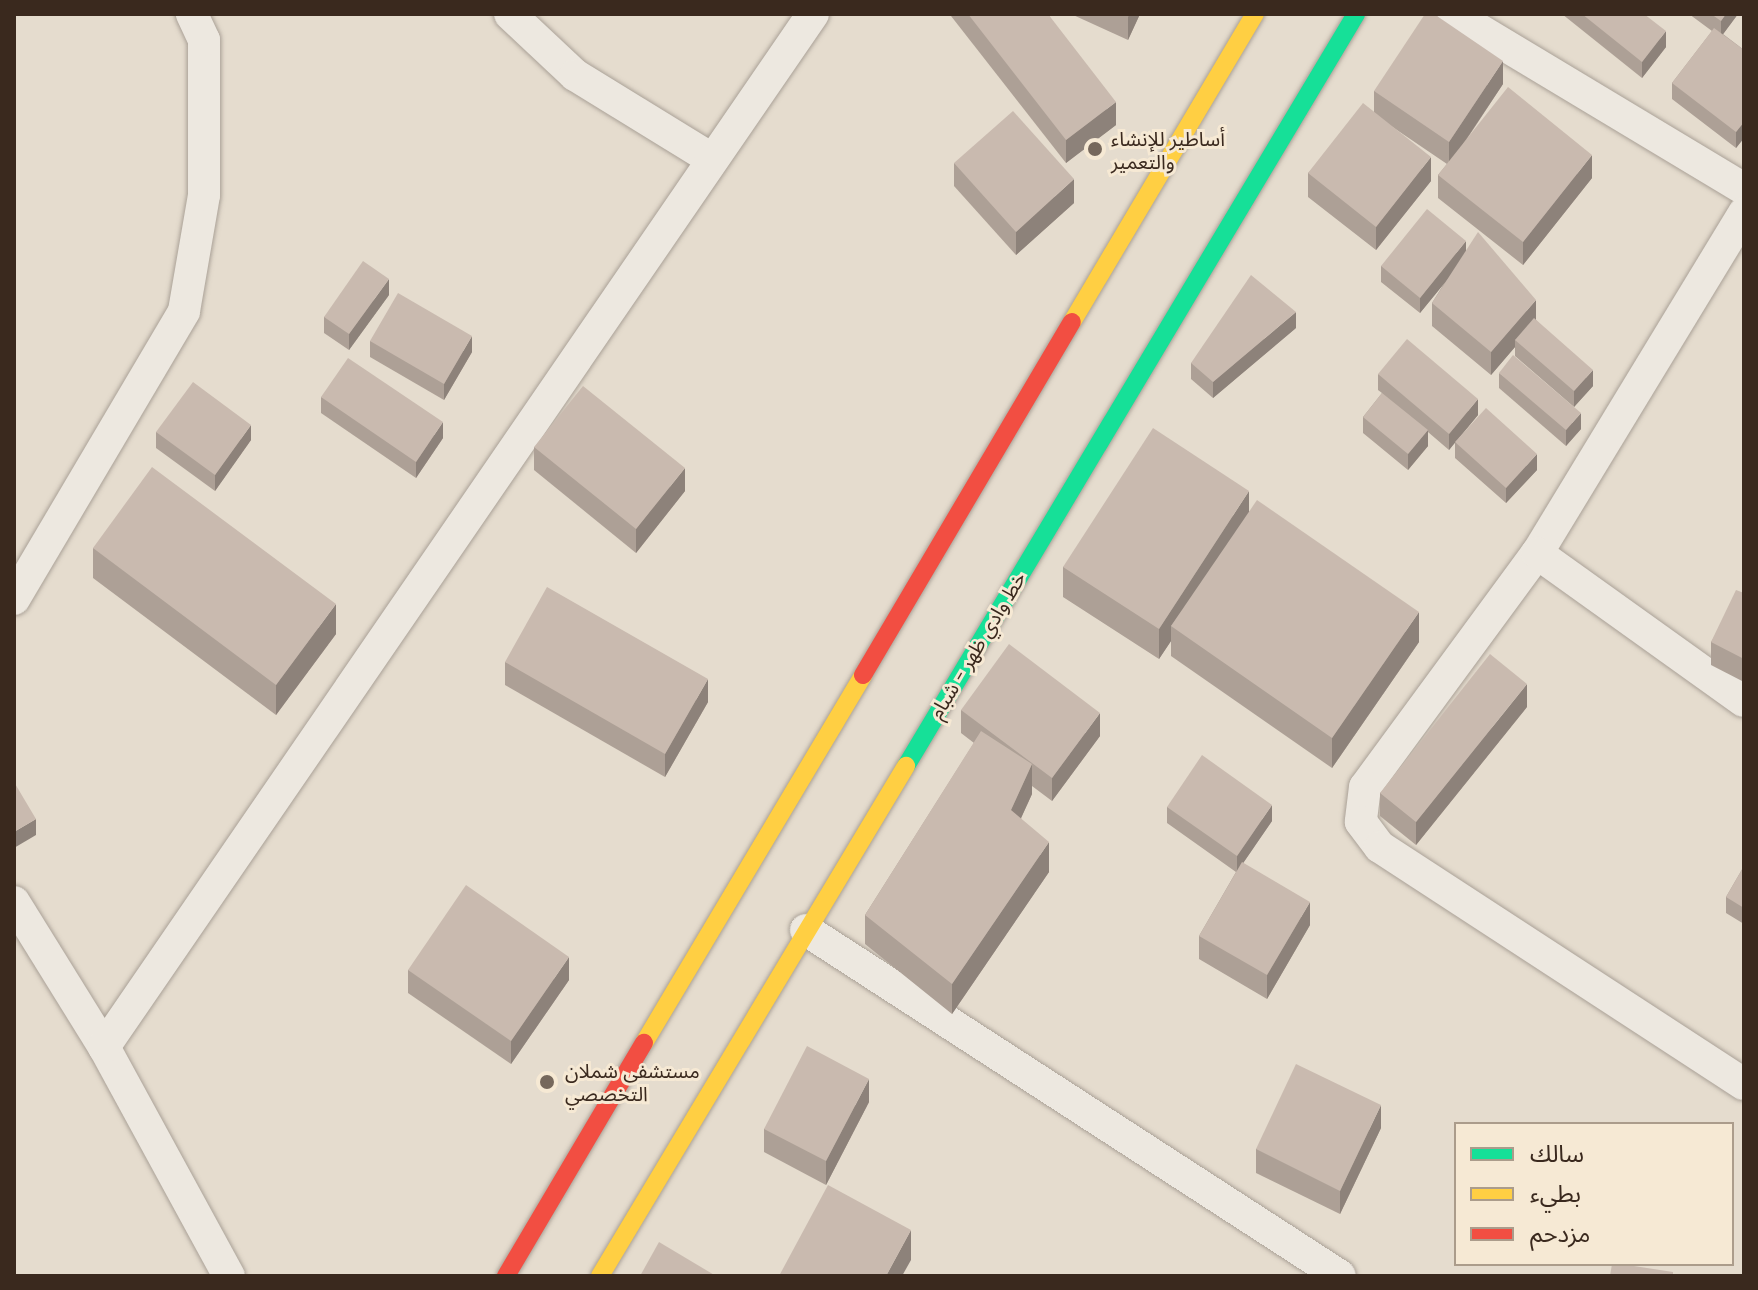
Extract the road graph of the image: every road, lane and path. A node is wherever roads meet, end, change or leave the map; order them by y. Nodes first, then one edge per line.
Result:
1 (192, 14) edge
2 (510, 14) edge
3 (813, 14) edge
4 (1255, 14) edge
5 (1356, 14) edge
6 (1453, 14) edge
7 (702, 153) dead end
8 (1744, 189) edge
9 (1744, 213) edge
10 (1537, 553) junction
11 (14, 599) edge
12 (1744, 701) edge
13 (14, 902) edge
14 (806, 930) junction
15 (104, 1047) junction
16 (1744, 1084) edge
17 (229, 1276) edge
18 (506, 1276) edge
19 (600, 1276) edge
20 (1340, 1276) edge

1 - 11 street
2 - 7 street
3 - 15 street
4 - 18 main road
5 - 14 main road, خط وادي ظهر - شبام
6 - 8 street
9 - 10 street
10 - 12 street
10 - 16 street
13 - 15 street
14 - 19 main road, خط وادي ظهر - شبام
14 - 20 street
15 - 17 street

